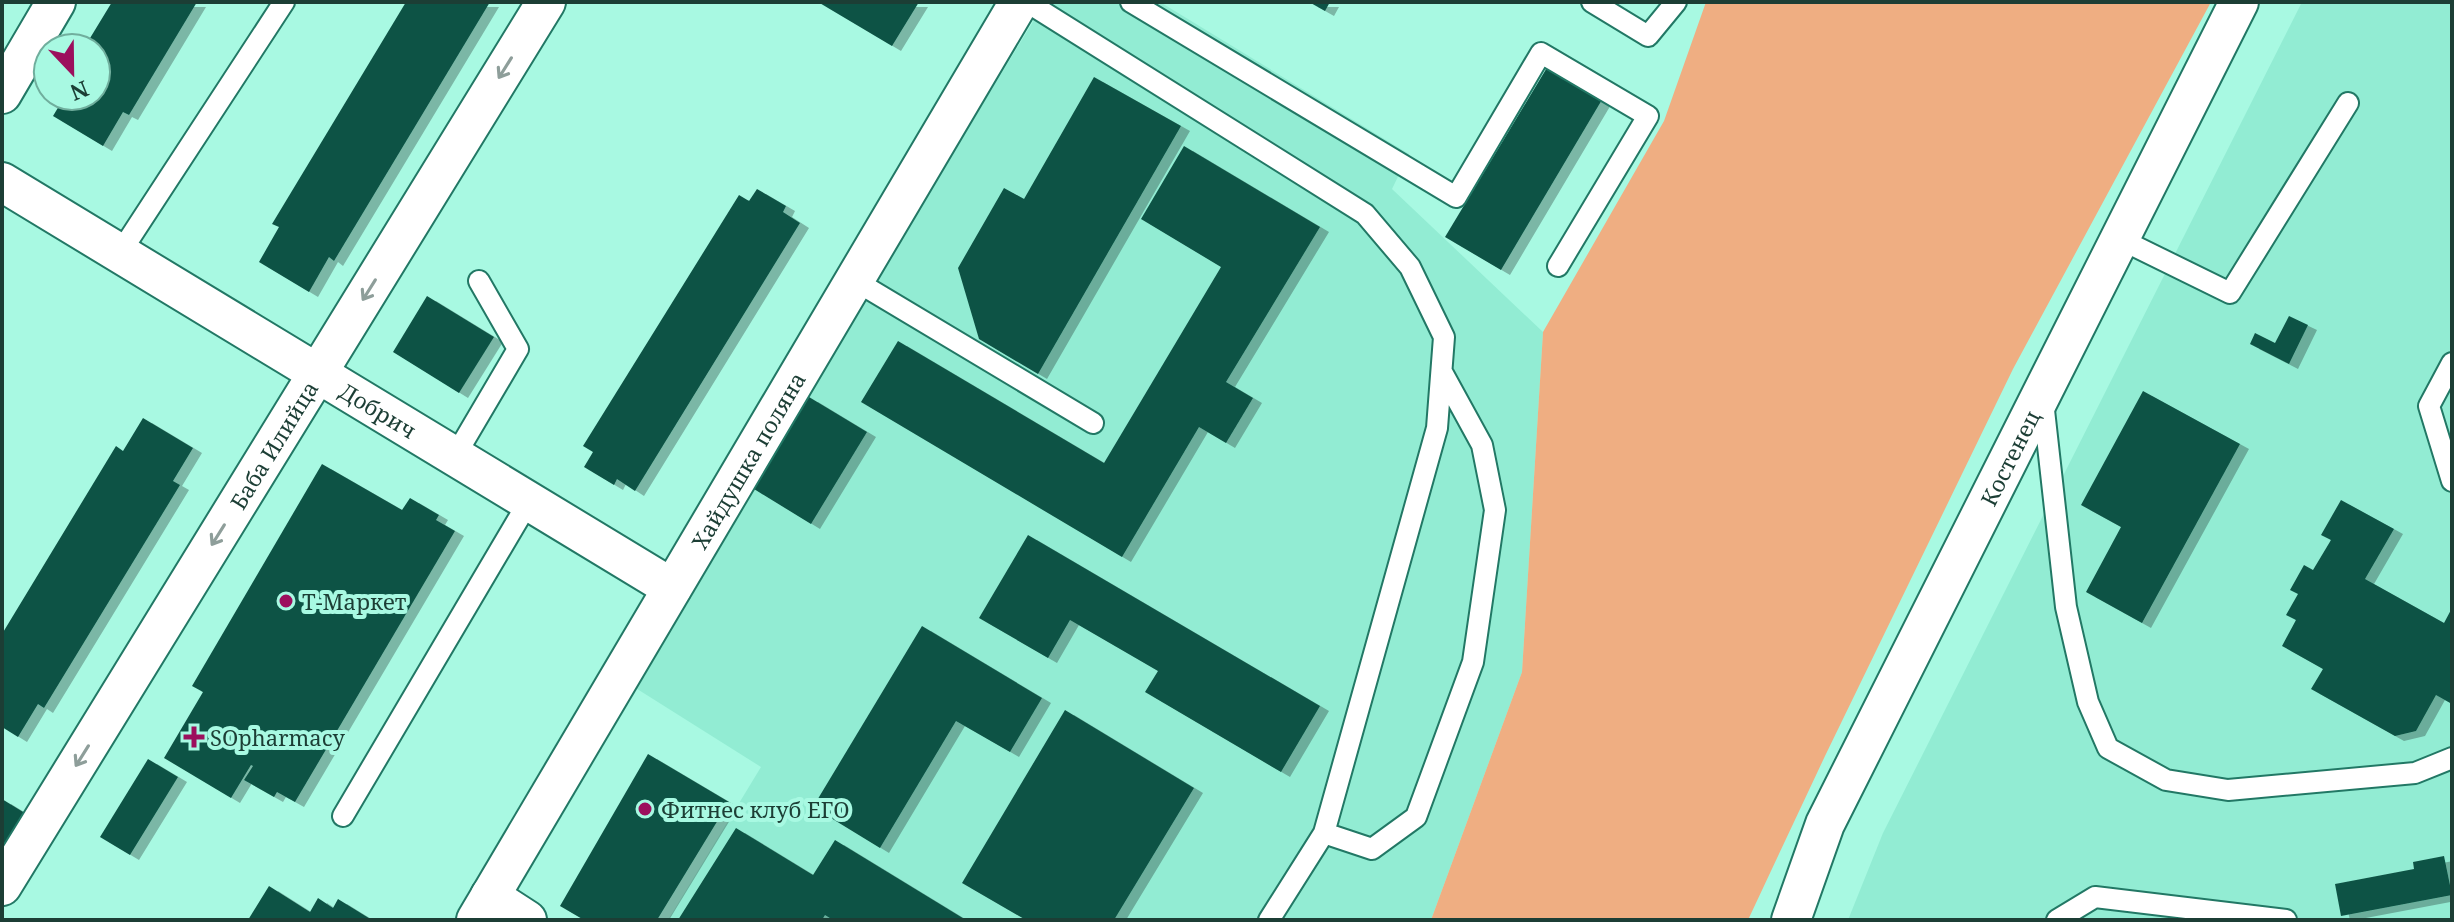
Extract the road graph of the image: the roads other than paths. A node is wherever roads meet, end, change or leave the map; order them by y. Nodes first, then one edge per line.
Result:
1 (56, 2) edge
2 (284, 2) edge
3 (546, 2) edge
4 (1019, 2) edge
5 (1027, 2) edge
6 (1131, 2) edge
7 (1592, 2) edge
8 (1676, 2) edge
9 (2239, 2) edge
10 (2, 94) edge
11 (2348, 103) dead end
12 (2, 182) edge
13 (2120, 239) junction
14 (120, 253) junction
15 (1558, 266) dead end
16 (854, 280) junction
17 (479, 281) dead end
18 (2452, 363) edge
19 (1442, 372) junction
20 (318, 373) junction
21 (2042, 394) junction
22 (1093, 423) dead end
23 (455, 456) junction
24 (2452, 481) edge
25 (529, 501) junction
26 (672, 588) junction
27 (2452, 758) edge
28 (343, 816) dead end
29 (1324, 833) junction
30 (2, 886) edge
31 (483, 908) edge
32 (527, 920) edge
33 (1269, 920) edge
34 (1791, 920) edge
35 (2057, 920) edge
36 (2286, 920) edge

1 - 10 street
2 - 14 lane
3 -> 20 street, Баба Илийца
4 - 16 street, Хайдушка поляна
5 - 19 lane
6 - 15 lane
7 - 8 lane
9 - 13 street, Костенец
11 - 13 lane
12 - 14 street, Добрич
13 - 21 street, Костенец
14 - 20 street, Добрич
16 - 22 lane
16 - 26 street, Хайдушка поляна
17 - 23 lane
18 - 24 lane
19 - 29 lane
19 - 29 lane
20 - 23 street, Добрич
20 -> 30 street, Баба Илийца
21 - 27 lane
21 - 34 street, Костенец
23 - 25 street, Добрич
25 - 26 street, Добрич
25 - 28 lane
26 - 31 street, Хайдушка поляна
29 - 33 lane
31 - 32 street
35 - 36 lane

